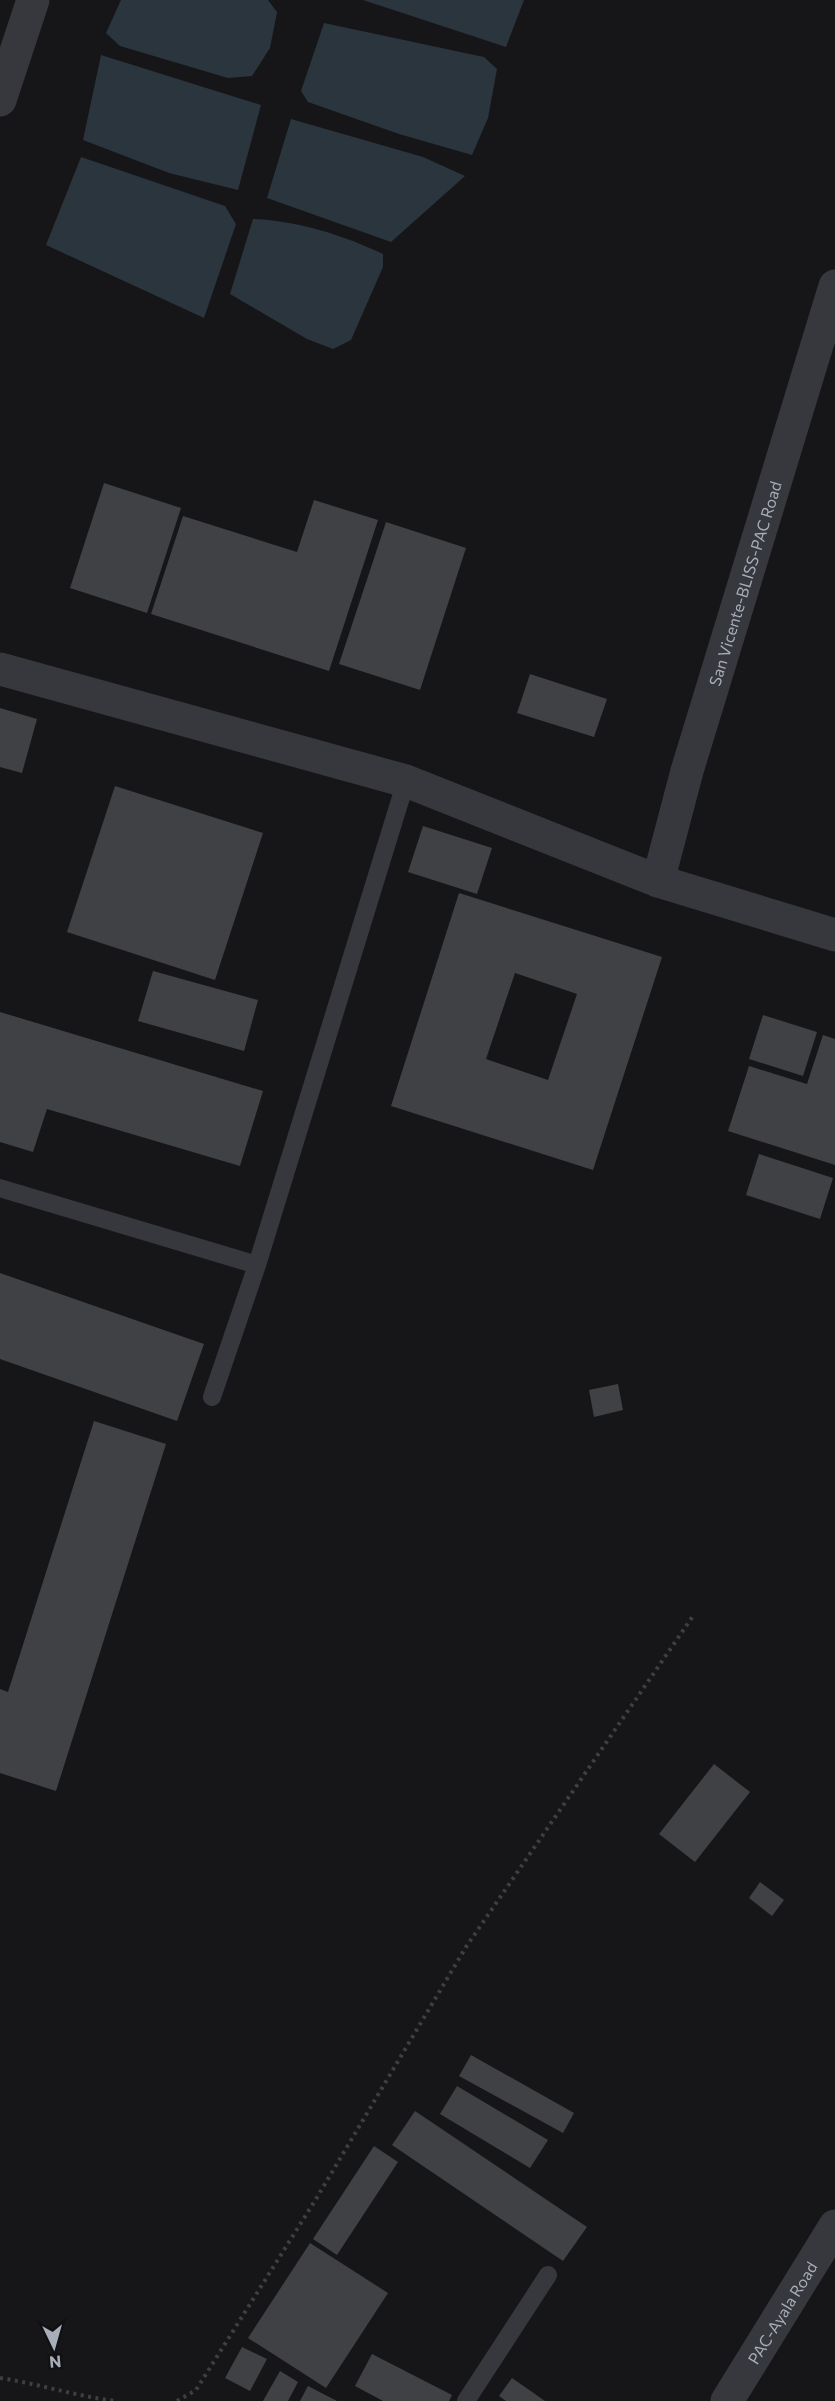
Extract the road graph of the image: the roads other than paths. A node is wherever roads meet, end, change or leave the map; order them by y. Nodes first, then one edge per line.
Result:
1 (33, 0) edge
2 (0, 100) edge
3 (835, 286) edge
4 (0, 669) edge
5 (406, 781) junction
6 (658, 881) junction
7 (835, 935) edge
8 (0, 1188) edge
9 (257, 1265) junction
10 (212, 1397) dead end
11 (835, 2226) edge
12 (548, 2275) dead end
13 (465, 2401) edge
14 (727, 2401) edge

1 - 2 street
3 - 6 street, San Vicente-BLISS-PAC Road
4 - 5 street
5 - 6 street
5 - 9 lane
6 - 7 street
8 - 9 lane
9 - 10 lane
11 - 14 street, PAC-Ayala Road
12 - 13 lane

